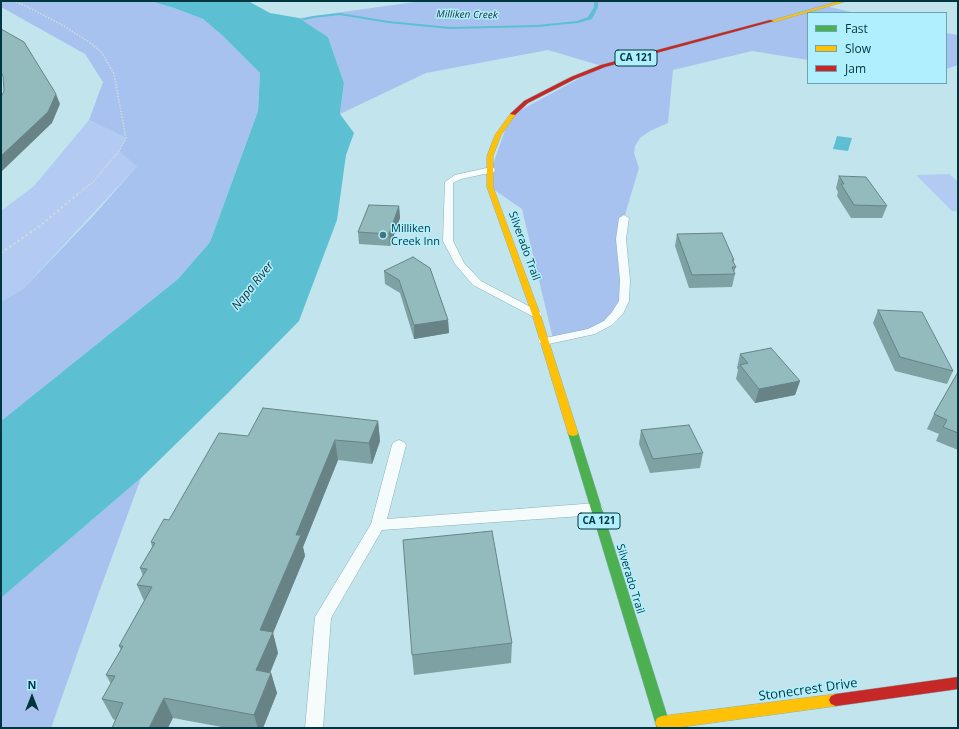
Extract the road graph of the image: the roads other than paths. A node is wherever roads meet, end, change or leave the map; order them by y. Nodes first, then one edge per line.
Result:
1 (845, 1) edge
2 (491, 170) junction
3 (624, 218) dead end
4 (536, 314) junction
5 (544, 341) junction
6 (400, 445) dead end
7 (596, 509) junction
8 (378, 525) junction
9 (958, 683) edge
10 (663, 726) edge
11 (314, 728) edge

1 - 2 main road, Silverado Trail / CA 121
2 - 4 main road, Silverado Trail / CA 121
2 - 4 lane
3 - 5 lane
4 - 5 main road, Silverado Trail / CA 121
5 - 7 main road, Silverado Trail / CA 121
6 - 8 lane
7 - 8 lane
7 - 10 main road, Silverado Trail / CA 121
8 - 11 lane
9 - 10 main road, Stonecrest Drive

